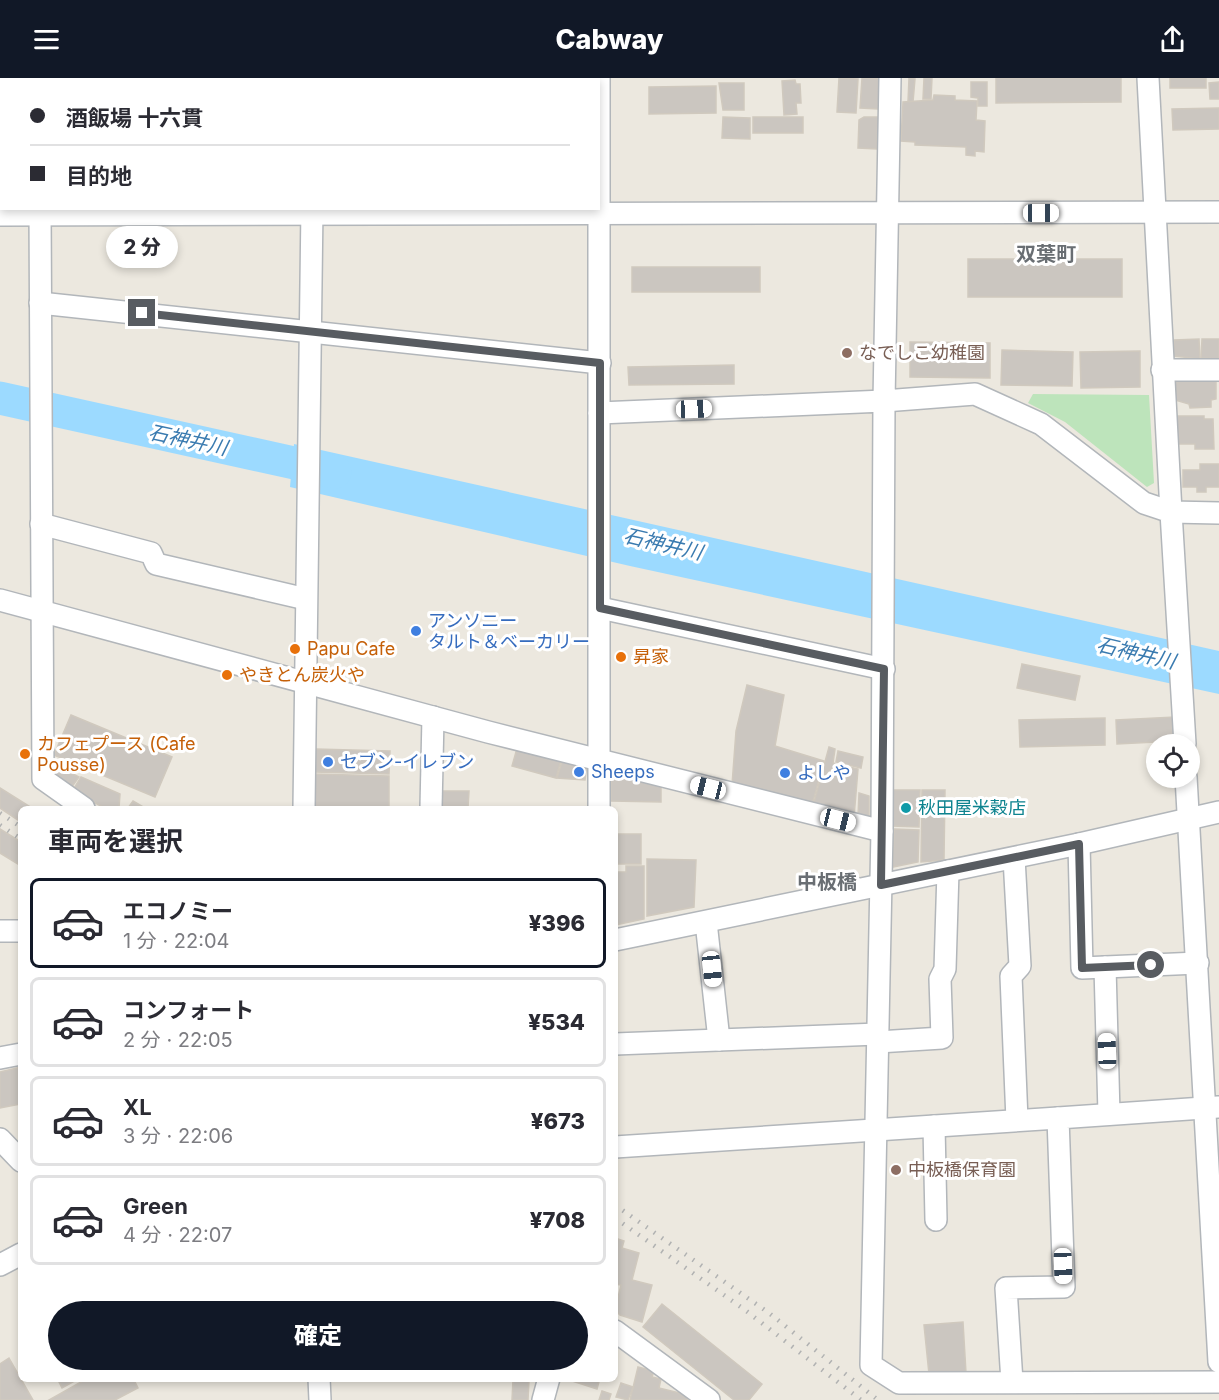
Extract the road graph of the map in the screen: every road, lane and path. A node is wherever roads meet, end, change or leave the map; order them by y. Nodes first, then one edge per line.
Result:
1 (890, 78) edge
2 (1148, 78) edge
3 (599, 210) edge
4 (312, 211) edge
5 (40, 212) edge
6 (1219, 212) edge
7 (887, 213) junction
8 (1155, 213) junction
9 (599, 214) junction
10 (0, 215) edge
11 (40, 303) junction
12 (310, 331) junction
13 (600, 363) junction
14 (1219, 369) edge
15 (1162, 370) junction
16 (884, 401) junction
17 (599, 413) junction
18 (1171, 512) junction
19 (1219, 513) edge
20 (42, 524) junction
21 (306, 599) junction
22 (0, 600) edge
23 (600, 608) junction
24 (41, 610) junction
25 (884, 669) junction
26 (304, 680) junction
27 (433, 717) junction
28 (1184, 734) edge
29 (599, 760) junction
30 (1187, 788) edge
31 (81, 806) edge
32 (304, 806) edge
33 (431, 806) edge
34 (599, 806) edge
35 (1219, 812) edge
36 (1188, 819) junction
37 (882, 831) junction
38 (1079, 844) junction
39 (1014, 858) junction
40 (948, 871) junction
41 (881, 885) junction
42 (706, 922) junction
43 (0, 931) edge
44 (18, 931) edge
45 (618, 939) edge
46 (1198, 963) junction
47 (1105, 967) junction
48 (878, 1038) junction
49 (719, 1040) junction
50 (618, 1044) edge
51 (18, 1055) edge
52 (0, 1058) edge
53 (1212, 1107) edge
54 (1109, 1114) junction
55 (1058, 1118) junction
56 (1017, 1120) junction
57 (934, 1126) junction
58 (874, 1131) junction
59 (0, 1139) edge
60 (618, 1147) edge
61 (18, 1158) edge
62 (936, 1220) dead end
63 (18, 1256) edge
64 (0, 1265) edge
65 (618, 1332) edge
66 (1219, 1362) edge
67 (319, 1382) edge
68 (548, 1382) edge
69 (1012, 1382) junction
70 (1219, 1382) edge
71 (320, 1400) edge
72 (543, 1400) edge
73 (709, 1400) edge

1 - 7 street
2 - 8 street
3 - 9 street
4 - 5 street
4 - 9 street
4 - 12 street
5 - 10 street
5 - 11 street
6 - 8 street
7 - 8 street
7 - 9 street
7 - 16 street
8 - 15 street
9 - 13 street
11 - 12 street
11 - 20 street
12 - 13 street
12 - 21 street
13 - 17 street
14 - 15 street
15 - 18 street
16 - 17 street
16 - 18 street
16 - 25 street
17 - 23 street
18 - 19 street
18 - 28 street
20 - 21 street
20 - 24 street
21 - 26 street
22 - 24 street
23 - 25 street
23 - 29 street
24 - 26 street
24 - 31 street
25 - 37 street
26 - 27 street
26 - 32 street
27 - 29 street
27 - 33 street
29 - 34 street
29 - 37 street
30 - 36 street
35 - 36 street
36 - 38 street
36 - 46 street
37 - 41 street
38 - 39 street
38 - 47 street
39 - 40 street
39 - 56 street
40 - 41 street
40 - 48 street
41 - 42 street
41 - 48 street
42 - 45 street
42 - 49 street
43 - 44 street
46 - 47 street
46 - 53 street
47 - 54 street
48 - 49 street
48 - 58 street
49 - 50 street
51 - 52 street
53 - 54 street
53 - 66 street
54 - 55 street
55 - 56 street
55 - 69 street
56 - 57 street
57 - 58 street
57 - 62 street
58 - 60 street
58 - 69 street
59 - 61 street
63 - 64 street
65 - 73 street
67 - 71 street
68 - 72 street
69 - 70 street

